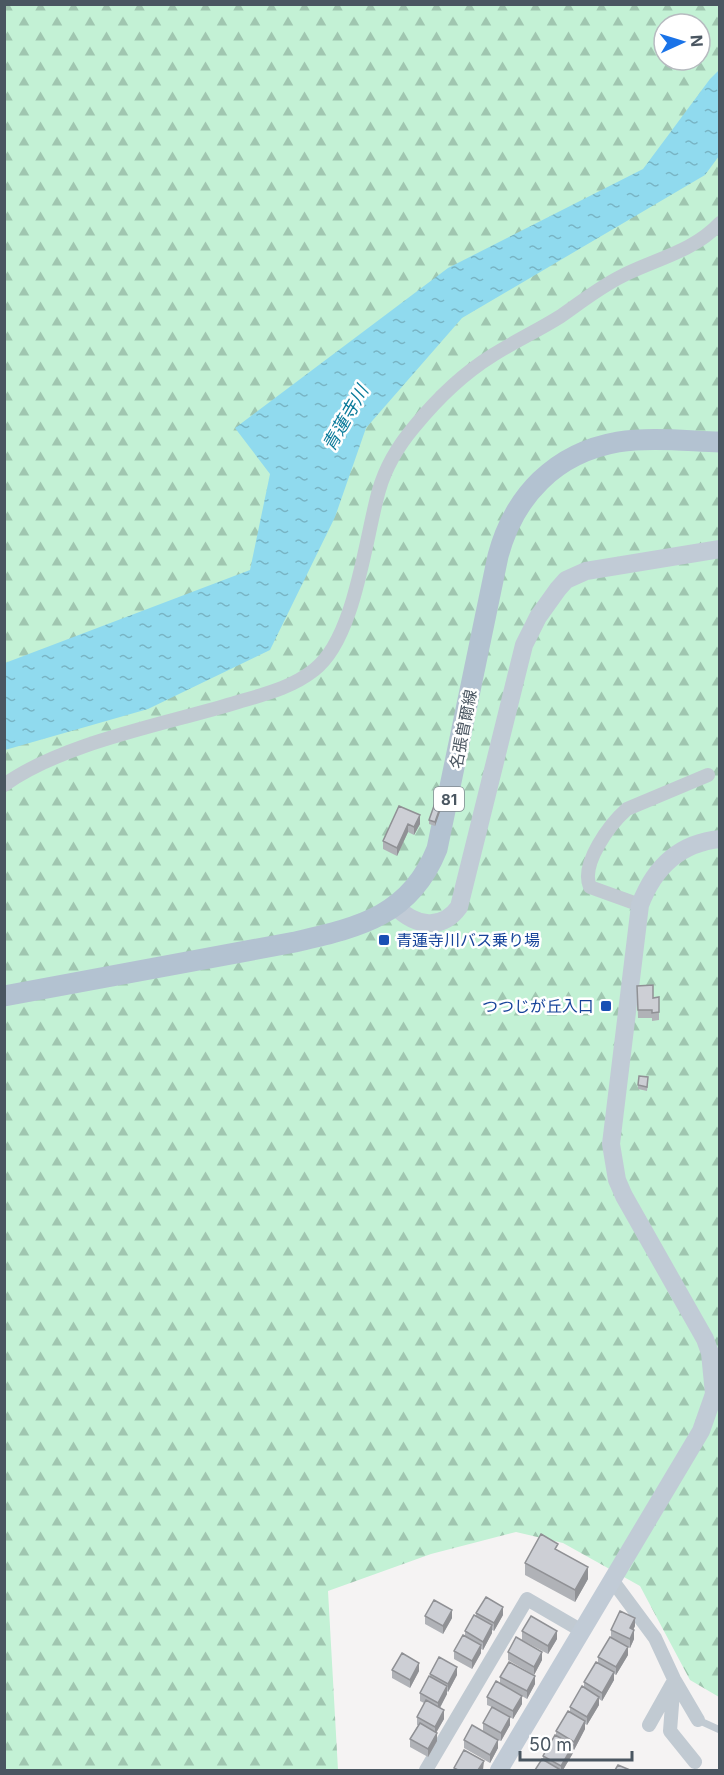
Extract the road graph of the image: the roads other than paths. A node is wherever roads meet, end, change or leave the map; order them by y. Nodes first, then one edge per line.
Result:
1 (720, 223) edge
2 (720, 442) edge
3 (720, 549) edge
4 (708, 775) dead end
5 (4, 785) edge
6 (720, 839) edge
7 (640, 905) junction
8 (396, 907) junction
9 (4, 996) edge
10 (612, 1580) junction
11 (582, 1631) junction
12 (674, 1679) junction
13 (698, 1720) joint
14 (649, 1725) dead end
15 (720, 1730) edge
16 (695, 1762) dead end
17 (426, 1770) edge
18 (499, 1770) edge

1 - 5 street
2 - 8 main road, 名張曽爾線 / 81
3 - 8 street
4 - 7 street
6 - 7 street
7 - 10 street
8 - 9 main road, 名張曽爾線 / 81
10 - 11 street
10 - 12 street
11 - 17 street
11 - 18 street
12 - 13 street
12 - 14 street
12 - 16 street
13 - 15 lane

